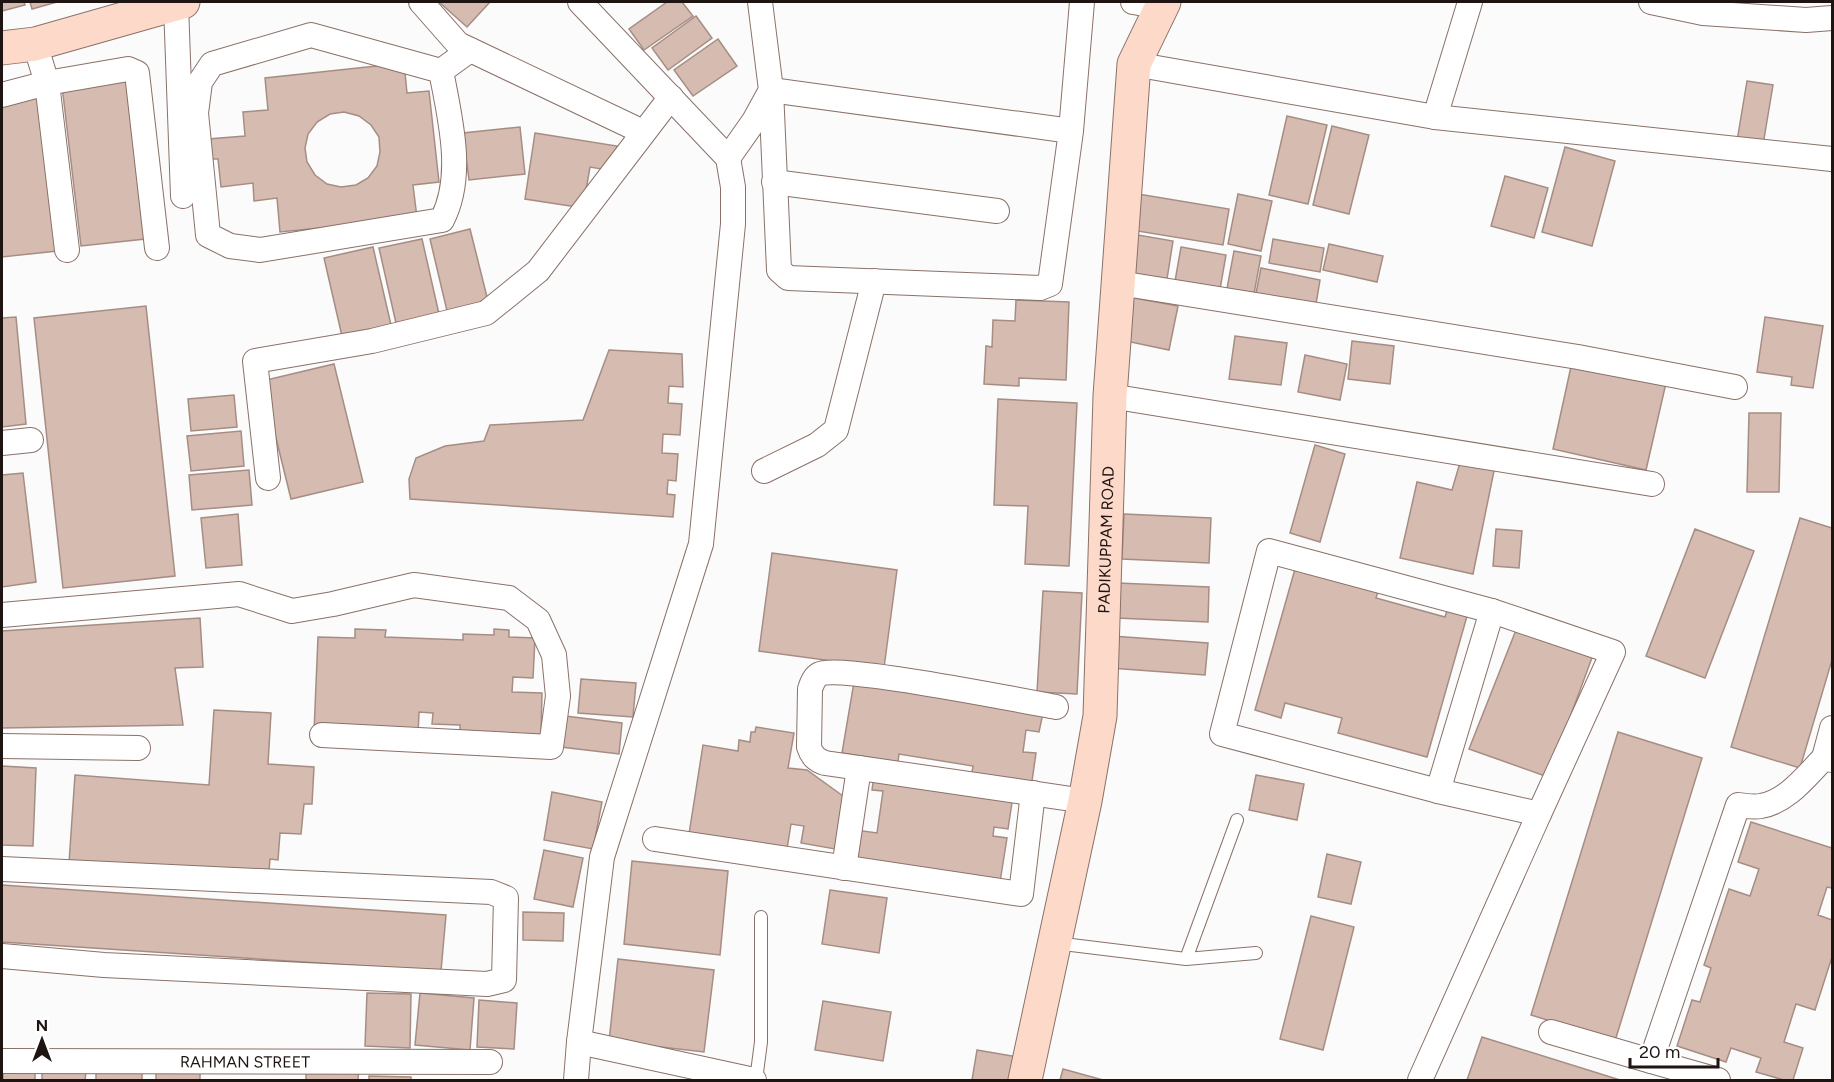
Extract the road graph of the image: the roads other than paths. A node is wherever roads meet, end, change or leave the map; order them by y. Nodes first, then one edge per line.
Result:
1 (421, 2) edge
2 (580, 2) edge
3 (760, 2) edge
4 (1082, 2) edge
5 (1470, 2) edge
6 (1651, 2) edge
7 (180, 3) edge
8 (1153, 3) edge
9 (1833, 18) edge
10 (36, 44) junction
11 (2, 48) edge
12 (470, 50) junction
13 (1134, 64) junction
14 (441, 71) junction
15 (47, 83) junction
16 (771, 90) junction
17 (2, 95) edge
18 (671, 97) junction
19 (1435, 117) junction
20 (1071, 131) junction
21 (644, 132) junction
22 (728, 158) junction
23 (1833, 159) edge
24 (774, 182) junction
25 (183, 195) dead end
26 (998, 211) dead end
27 (157, 248) dead end
28 (67, 250) dead end
29 (874, 281) junction
30 (1119, 284) junction
31 (1735, 387) dead end
32 (1110, 396) junction
33 (31, 440) dead end
34 (2, 443) edge
35 (764, 471) dead end
36 (268, 478) dead end
37 (1652, 484) dead end
38 (1492, 611) junction
39 (2, 615) edge
40 (1056, 707) dead end
41 (1833, 728) edge
42 (322, 735) dead end
43 (2, 746) edge
44 (138, 748) dead end
45 (1828, 759) edge
46 (859, 768) junction
47 (1438, 791) junction
48 (1033, 793) junction
49 (1085, 801) junction
50 (1539, 814) junction
51 (1237, 820) dead end
52 (655, 839) dead end
53 (844, 868) junction
54 (2, 869) edge
55 (761, 917) dead end
56 (1055, 943) junction
57 (1256, 953) dead end
58 (2, 956) edge
59 (1186, 959) junction
60 (1551, 1032) dead end
61 (579, 1042) junction
62 (2, 1061) edge
63 (1651, 1061) junction
64 (490, 1062) dead end
65 (576, 1080) edge
66 (755, 1080) edge
67 (1025, 1080) edge
68 (1420, 1080) edge
69 (1718, 1080) edge

1 - 12 street
2 - 18 street
3 - 16 street
4 - 20 street
5 - 19 street
6 - 9 street
7 - 10 street
7 - 25 street
8 - 13 street, PADIKUPPAM ROAD
10 - 11 street
10 - 15 street
12 - 14 street
12 - 21 street
13 - 19 street
13 - 30 street, PADIKUPPAM ROAD
14 - 14 street
15 - 17 street
15 - 27 street
15 - 28 street
16 - 20 street
16 - 22 street
16 - 24 street
18 - 21 street
18 - 22 street
19 - 23 street
20 - 29 street
21 - 36 street
22 - 61 street
24 - 26 street
24 - 29 street
29 - 35 street
30 - 31 street
30 - 32 street, PADIKUPPAM ROAD
32 - 37 street
32 - 49 street, PADIKUPPAM ROAD
33 - 34 street
38 - 47 street
38 - 47 street
38 - 50 street
39 - 42 street
40 - 46 street
41 - 45 street
43 - 44 street
45 - 63 street
46 - 48 street
46 - 53 street
47 - 50 street
48 - 49 street
48 - 53 street
49 - 56 street, PADIKUPPAM ROAD
50 - 68 street
51 - 59 lane
52 - 53 street
54 - 58 street
55 - 66 lane
56 - 59 lane
56 - 67 street, PADIKUPPAM ROAD
57 - 59 lane
60 - 63 street
61 - 65 street
61 - 66 street
62 - 64 street, RAHMAN STREET
63 - 69 street

